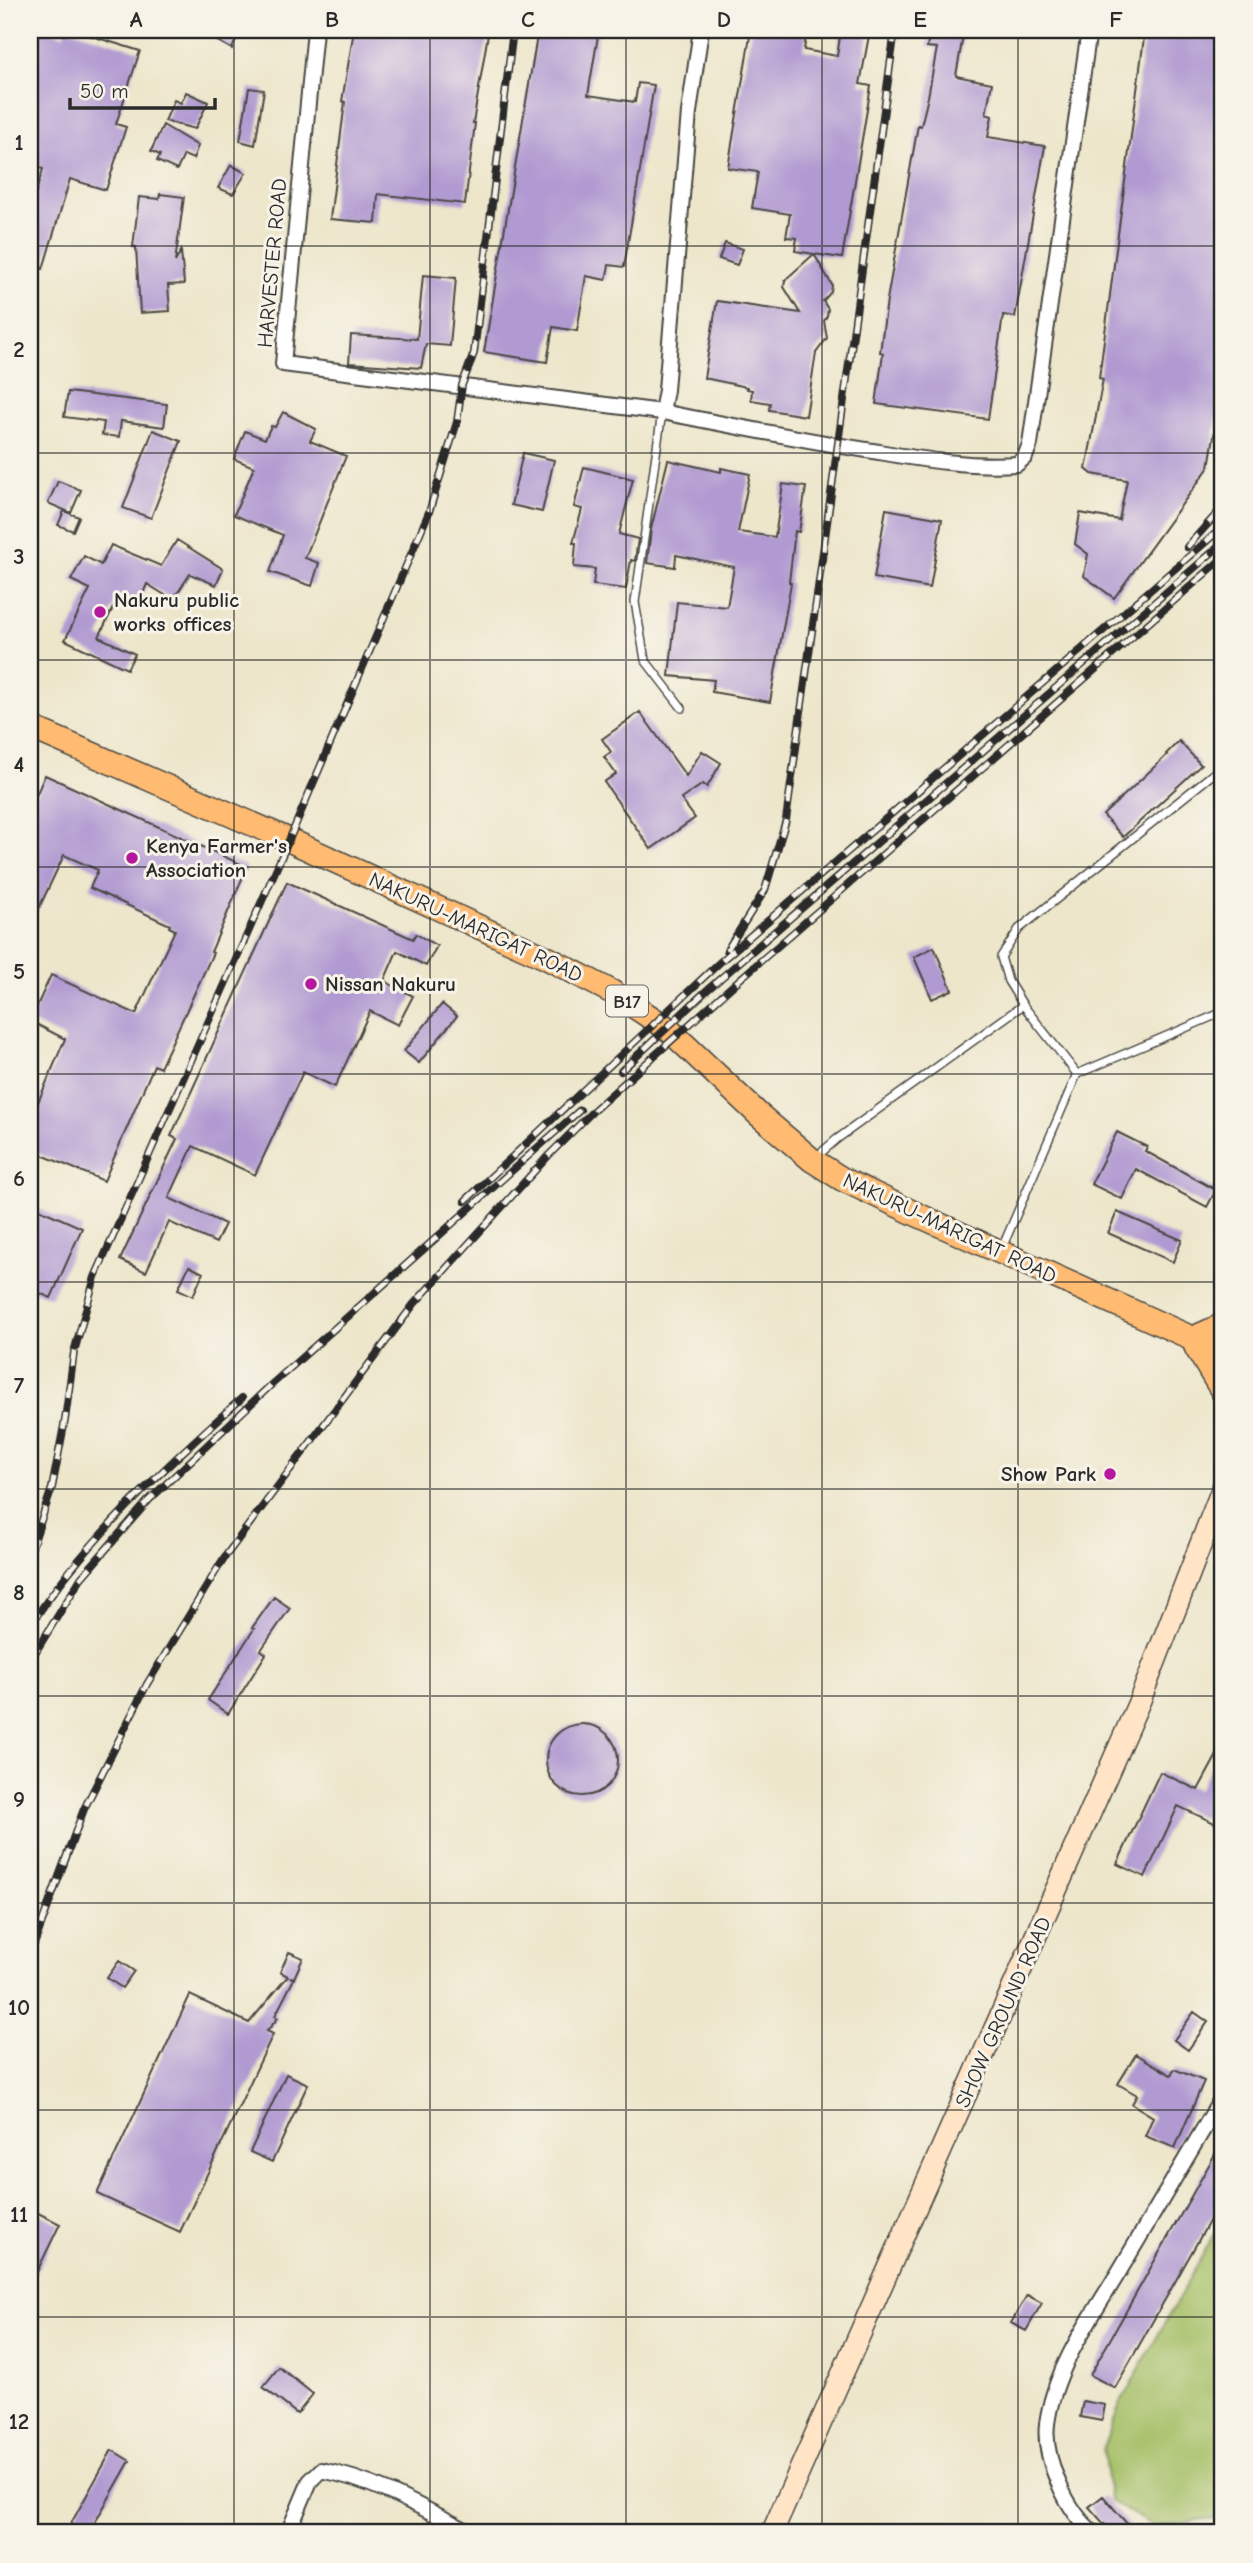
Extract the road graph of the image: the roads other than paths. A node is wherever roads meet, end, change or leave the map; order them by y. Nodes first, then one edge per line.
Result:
1 (315, 30) edge
2 (701, 30) edge
3 (1089, 30) edge
4 (662, 412) junction
5 (682, 708) dead end
6 (31, 731) edge
7 (1223, 766) edge
8 (1023, 1005) junction
9 (1223, 1012) edge
10 (1077, 1074) junction
11 (812, 1160) junction
12 (1001, 1252) junction
13 (1223, 1325) edge
14 (1191, 1337) junction
15 (1223, 1342) edge
16 (1223, 1362) edge
17 (1223, 1392) edge
18 (1223, 1487) edge
19 (1223, 2096) edge
20 (288, 2533) edge
21 (471, 2533) edge
22 (772, 2533) edge
23 (1094, 2533) edge

1 - 4 street, HARVESTER ROAD
2 - 4 street
3 - 4 street
4 - 5 lane
6 - 11 main road, NAKURU-MARIGAT ROAD / B17
7 - 8 lane
8 - 10 lane
8 - 11 lane
9 - 10 lane
10 - 12 lane
11 - 12 main road, NAKURU-MARIGAT ROAD / B17
12 - 14 main road, NAKURU-MARIGAT ROAD / B17
13 - 14 main road
14 - 15 main road, NAKURU-MARIGAT ROAD / B17
14 - 16 main road, NAKURU-MARIGAT ROAD / B17
14 - 17 main road
18 - 22 main road, SHOW GROUND ROAD
19 - 23 street
20 - 21 street

